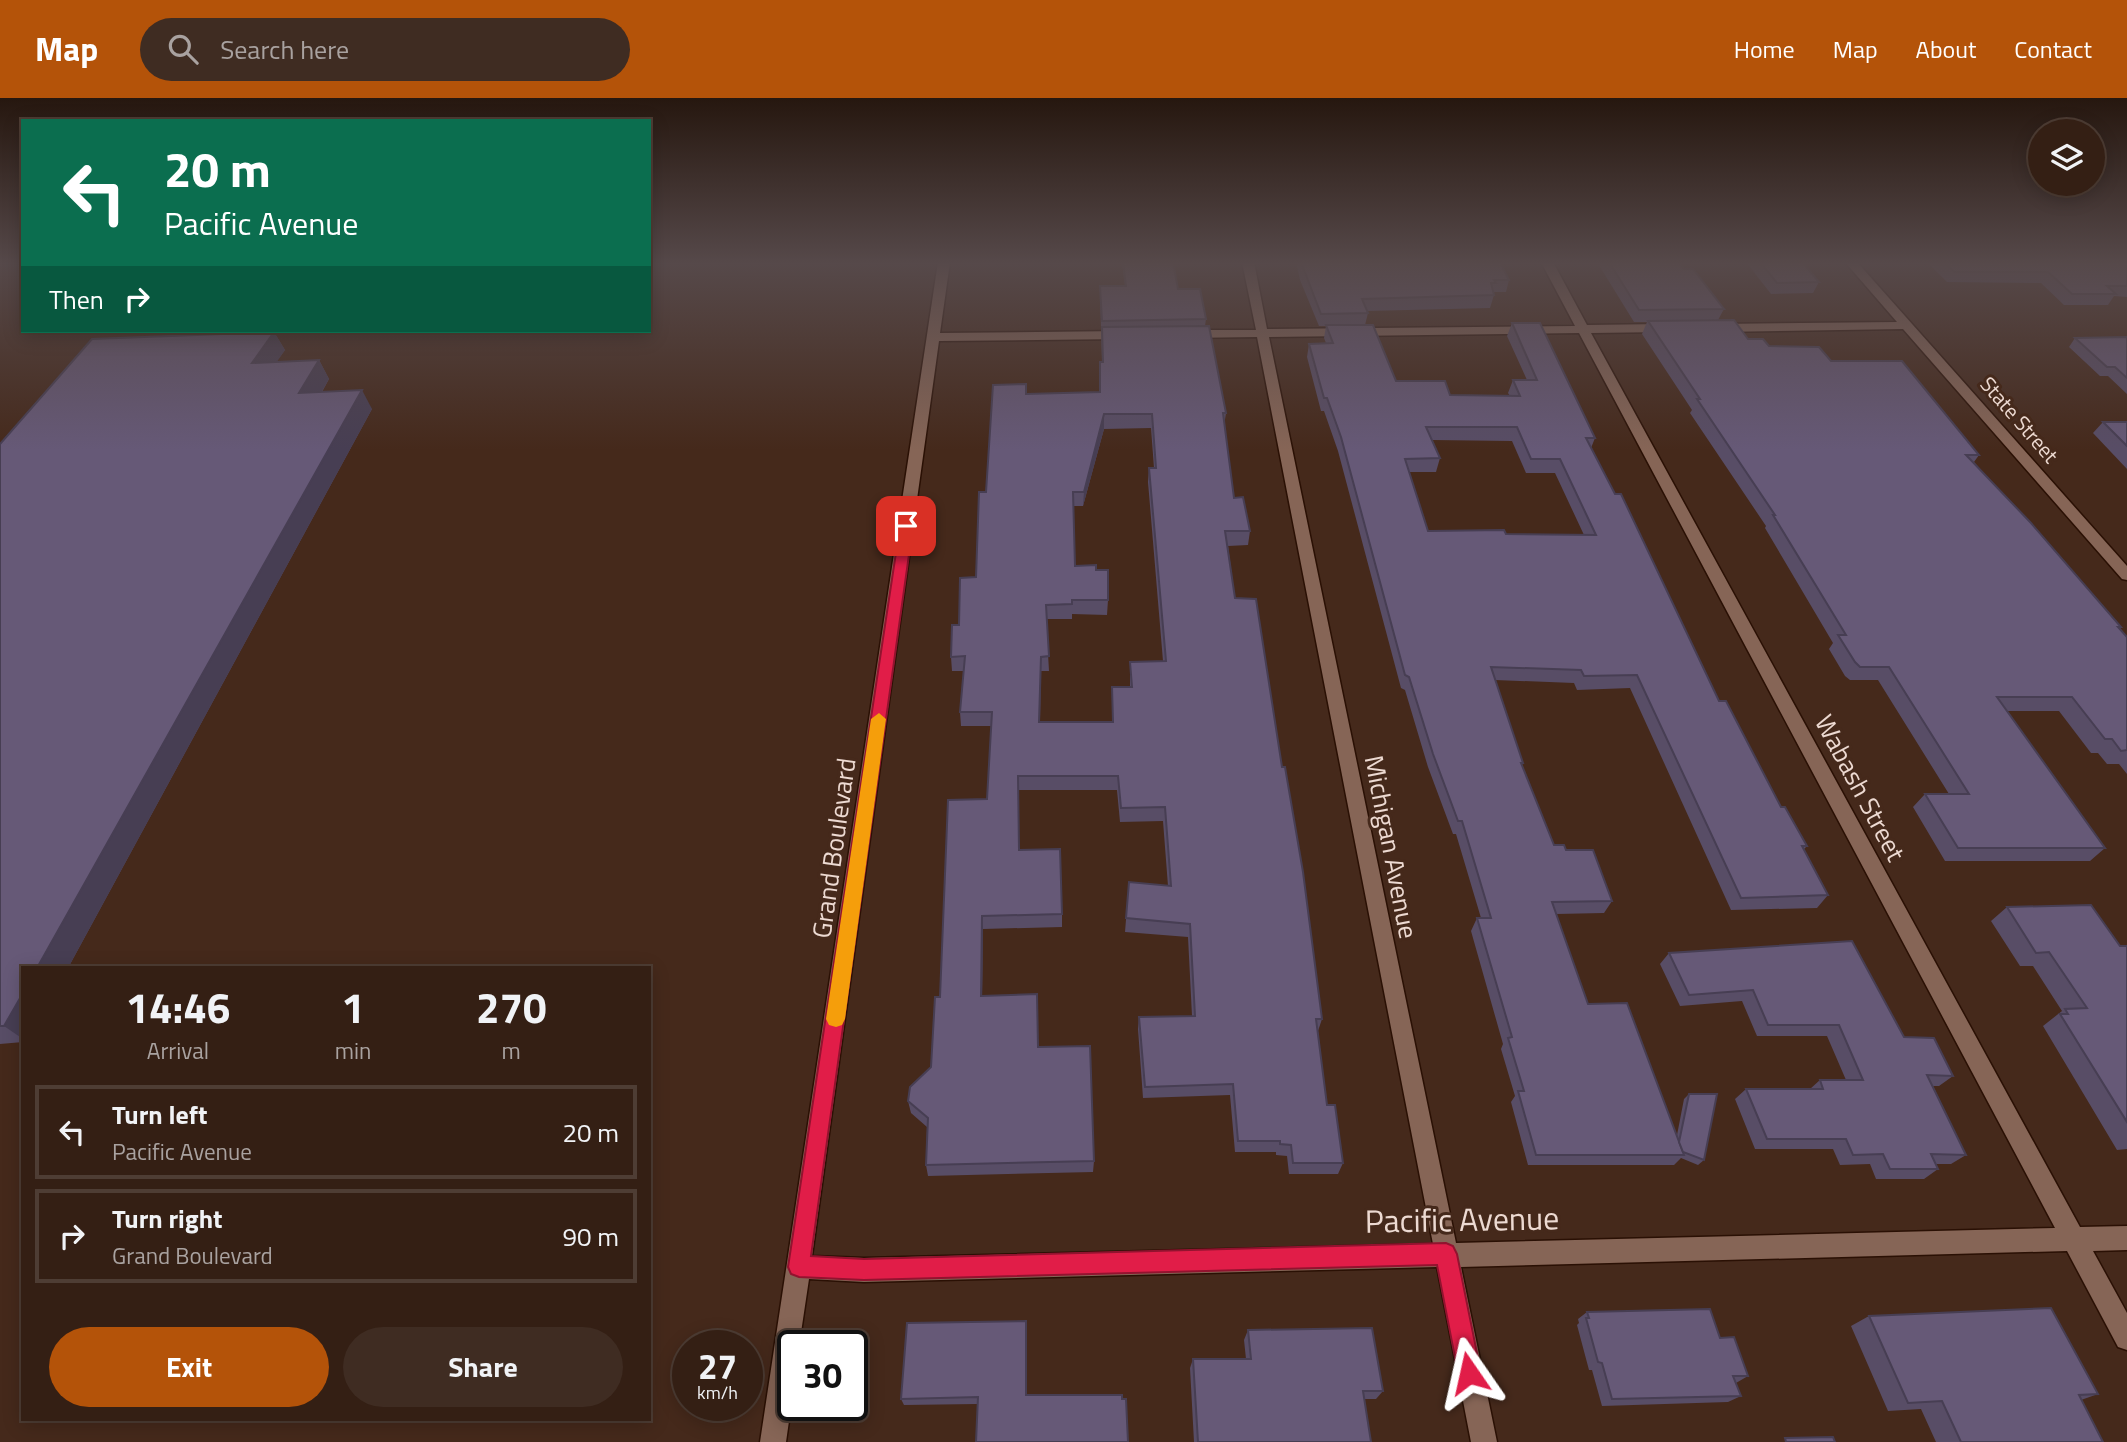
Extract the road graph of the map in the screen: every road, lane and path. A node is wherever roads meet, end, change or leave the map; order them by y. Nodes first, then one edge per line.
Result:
1 (936, 325) edge
2 (1260, 325) edge
3 (1582, 325) edge
4 (1907, 325) joint
5 (1683, 328) edge
6 (1711, 328) edge
7 (1584, 329) junction
8 (1262, 333) junction
9 (1174, 334) edge
10 (1132, 335) edge
11 (934, 337) junction
12 (2127, 575) edge
13 (2127, 1238) edge
14 (2074, 1239) junction
15 (1446, 1254) junction
16 (799, 1267) junction
17 (2127, 1338) edge
18 (773, 1442) edge
19 (1483, 1442) edge

1 - 11 street, Grand Boulevard
2 - 8 street, Michigan Avenue
3 - 7 street, Wabash Street
4 - 6 street
4 - 12 street, State Street
5 - 7 street
7 - 8 street
7 - 14 street, Wabash Street
8 - 9 street
8 - 15 street, Michigan Avenue
10 - 11 street
11 - 16 street, Grand Boulevard
13 - 14 street, Pacific Avenue
14 - 15 street, Pacific Avenue
14 - 17 street, Wabash Street
15 - 16 street, Pacific Avenue
15 - 19 street, Michigan Avenue
16 - 18 street, Grand Boulevard

